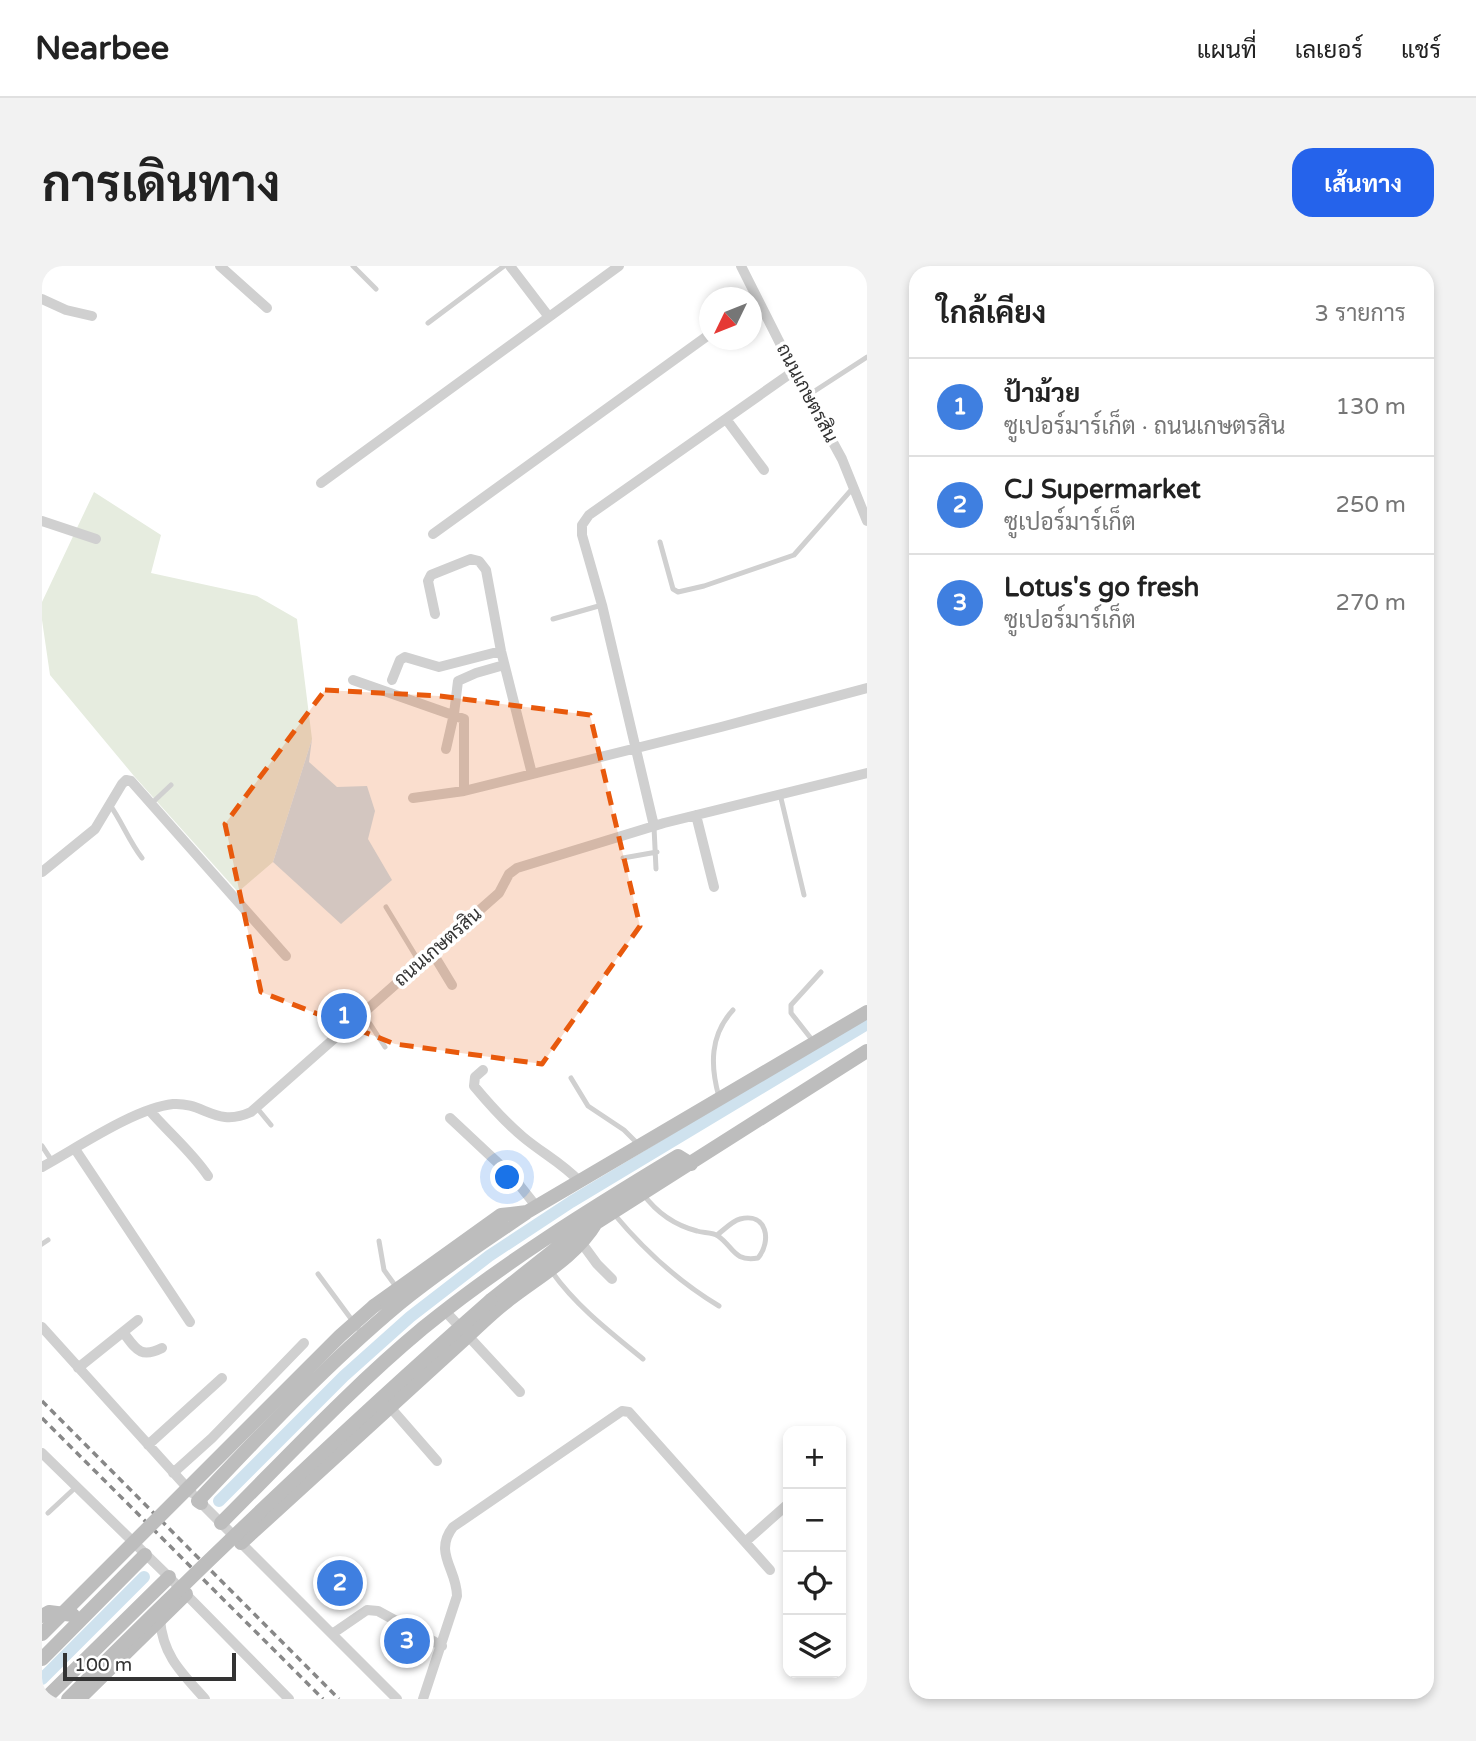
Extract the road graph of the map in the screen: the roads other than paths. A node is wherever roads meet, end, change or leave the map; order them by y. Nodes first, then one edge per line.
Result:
1 (220, 266) edge
2 (353, 266) edge
3 (504, 266) edge
4 (510, 266) edge
5 (619, 266) edge
6 (741, 266) edge
7 (749, 287) edge
8 (376, 289) dead end
9 (42, 299) edge
10 (267, 308) dead end
11 (762, 314) edge
12 (92, 316) dead end
13 (549, 317) junction
14 (429, 323) dead end
15 (699, 341) edge
16 (867, 358) edge
17 (794, 371) junction
18 (807, 396) junction
19 (726, 419) junction
20 (764, 470) dead end
21 (321, 483) dead end
22 (853, 488) junction
23 (42, 521) edge
24 (867, 521) edge
25 (433, 534) dead end
26 (96, 539) dead end
27 (660, 542) dead end
28 (602, 605) junction
29 (435, 614) dead end
30 (553, 619) dead end
31 (501, 651) junction
32 (504, 665) junction
33 (353, 680) dead end
34 (392, 680) dead end
35 (867, 688) edge
36 (454, 715) junction
37 (446, 749) dead end
38 (634, 749) junction
39 (867, 773) edge
40 (532, 774) junction
41 (171, 785) dead end
42 (464, 791) junction
43 (779, 794) junction
44 (413, 798) dead end
45 (152, 803) junction
46 (110, 804) junction
47 (696, 815) junction
48 (654, 826) junction
49 (657, 852) junction
50 (623, 858) dead end
51 (142, 859) dead end
52 (656, 869) dead end
53 (42, 872) edge
54 (714, 887) dead end
55 (804, 895) dead end
56 (386, 907) dead end
57 (432, 952) junction
58 (286, 956) dead end
59 (420, 963) junction
60 (821, 972) dead end
61 (453, 985) dead end
62 (733, 1010) dead end
63 (867, 1012) edge
64 (363, 1013) junction
65 (815, 1044) junction
66 (386, 1047) dead end
67 (867, 1051) edge
68 (483, 1070) dead end
69 (570, 1078) dead end
70 (720, 1100) junction
71 (257, 1108) junction
72 (150, 1111) junction
73 (450, 1118) dead end
74 (271, 1125) dead end
75 (42, 1146) edge
76 (640, 1146) junction
77 (75, 1149) junction
78 (47, 1164) edge
79 (691, 1164) junction
80 (208, 1176) dead end
81 (579, 1181) junction
82 (642, 1194) junction
83 (531, 1209) junction
84 (613, 1212) junction
85 (717, 1235) junction
86 (579, 1239) junction
87 (48, 1240) dead end
88 (379, 1241) dead end
89 (42, 1244) edge
90 (546, 1263) junction
91 (318, 1273) dead end
92 (612, 1279) dead end
93 (397, 1288) junction
94 (719, 1306) dead end
95 (445, 1311) junction
96 (138, 1320) dead end
97 (190, 1322) dead end
98 (42, 1327) edge
99 (359, 1329) junction
100 (123, 1332) junction
101 (468, 1336) junction
102 (304, 1343) dead end
103 (162, 1349) dead end
104 (643, 1359) dead end
105 (78, 1367) junction
106 (222, 1378) dead end
107 (520, 1392) dead end
108 (389, 1406) junction
109 (148, 1446) junction
110 (42, 1453) edge
111 (437, 1461) dead end
112 (173, 1473) junction
113 (76, 1487) junction
114 (200, 1502) junction
115 (783, 1509) edge
116 (48, 1513) dead end
117 (220, 1523) junction
118 (127, 1537) junction
119 (746, 1542) junction
120 (241, 1543) junction
121 (145, 1555) junction
122 (770, 1570) dead end
123 (169, 1577) junction
124 (114, 1587) junction
125 (186, 1594) junction
126 (148, 1598) junction
127 (42, 1616) edge
128 (85, 1616) junction
129 (162, 1617) junction
130 (42, 1634) edge
131 (332, 1634) junction
132 (442, 1646) junction
133 (44, 1653) edge
134 (62, 1683) junction
135 (45, 1699) edge
136 (68, 1699) edge
137 (78, 1699) edge
138 (205, 1699) edge
139 (289, 1699) edge
140 (397, 1699) edge
141 (423, 1699) edge

1 - 10 street
2 - 8 lane
3 - 14 lane
4 - 13 street
5 - 13 street
6 - 7 street, ถนนเกษตรสิน
9 - 12 street
11 - 17 street, ถนนเกษตรสิน
13 - 21 street
15 - 25 street
16 - 18 lane
17 - 18 street, ถนนเกษตรสิน
17 - 19 street
18 - 22 street, ถนนเกษตรสิน
19 - 20 street
19 - 28 street
22 - 24 street, ถนนเกษตรสิน
22 - 27 lane
23 - 26 street
28 - 30 lane
28 - 38 street
29 - 31 street
31 - 32 street
31 - 34 street
32 - 36 street
32 - 40 street
33 - 36 street
35 - 38 street
36 - 37 street
36 - 42 street
38 - 40 street
38 - 48 street
39 - 43 street, ถนนเกษตรสิน
40 - 42 street
41 - 45 lane
42 - 44 street
43 - 47 street, ถนนเกษตรสิน
43 - 55 lane
45 - 46 street
45 - 58 street
46 - 51 lane
46 - 53 street
47 - 48 street, ถนนเกษตรสิน
47 - 54 street
48 - 49 lane
48 - 57 street, ถนนเกษตรสิน
49 - 50 lane
49 - 52 lane
56 - 59 lane
57 - 59 street, ถนนเกษตรสิน
57 - 61 street
59 - 64 street, ถนนเกษตรสิน
60 - 65 lane
62 - 70 lane
63 - 65 street
64 - 66 lane
64 - 71 street, ถนนเกษตรสิน
65 - 70 street
67 - 79 street
68 - 81 street
69 - 76 lane
70 - 76 street
71 - 72 street, ถนนเกษตรสิน
71 - 74 lane
72 - 77 street, ถนนเกษตรสิน
72 - 80 street
73 - 83 street
75 - 78 lane
76 - 81 street
77 - 78 street, ถนนเกษตรสิน
77 - 97 street
79 - 82 street
79 - 95 street
81 - 83 street
82 - 84 street
82 - 85 lane
83 - 93 street
83 - 99 street
84 - 86 street
84 - 94 lane
85 - 85 lane
86 - 90 street
86 - 92 street
87 - 89 lane
88 - 93 lane
90 - 101 street
90 - 104 lane
90 - 136 street, bridge
91 - 99 lane
93 - 99 street, bridge
95 - 101 street
95 - 117 street
96 - 100 street
98 - 105 street
99 - 114 street
99 - 130 street, bridge
100 - 103 street
100 - 105 street
101 - 107 street
101 - 108 street
102 - 112 street
105 - 109 street
106 - 109 street
108 - 111 street
108 - 120 street
109 - 112 street
110 - 113 street
112 - 114 street
113 - 116 lane
113 - 118 street
114 - 117 street
115 - 119 street
117 - 120 street
118 - 121 street
118 - 124 street
119 - 122 street
119 - 132 street
120 - 131 street
121 - 123 street
121 - 124 street
123 - 125 street
123 - 126 street
124 - 128 street
125 - 129 street
125 - 139 street
126 - 129 street
126 - 134 street
127 - 128 street
128 - 133 street
129 - 137 street
129 - 138 street
131 - 132 street
131 - 140 street
132 - 141 street
134 - 135 street
134 - 137 street

